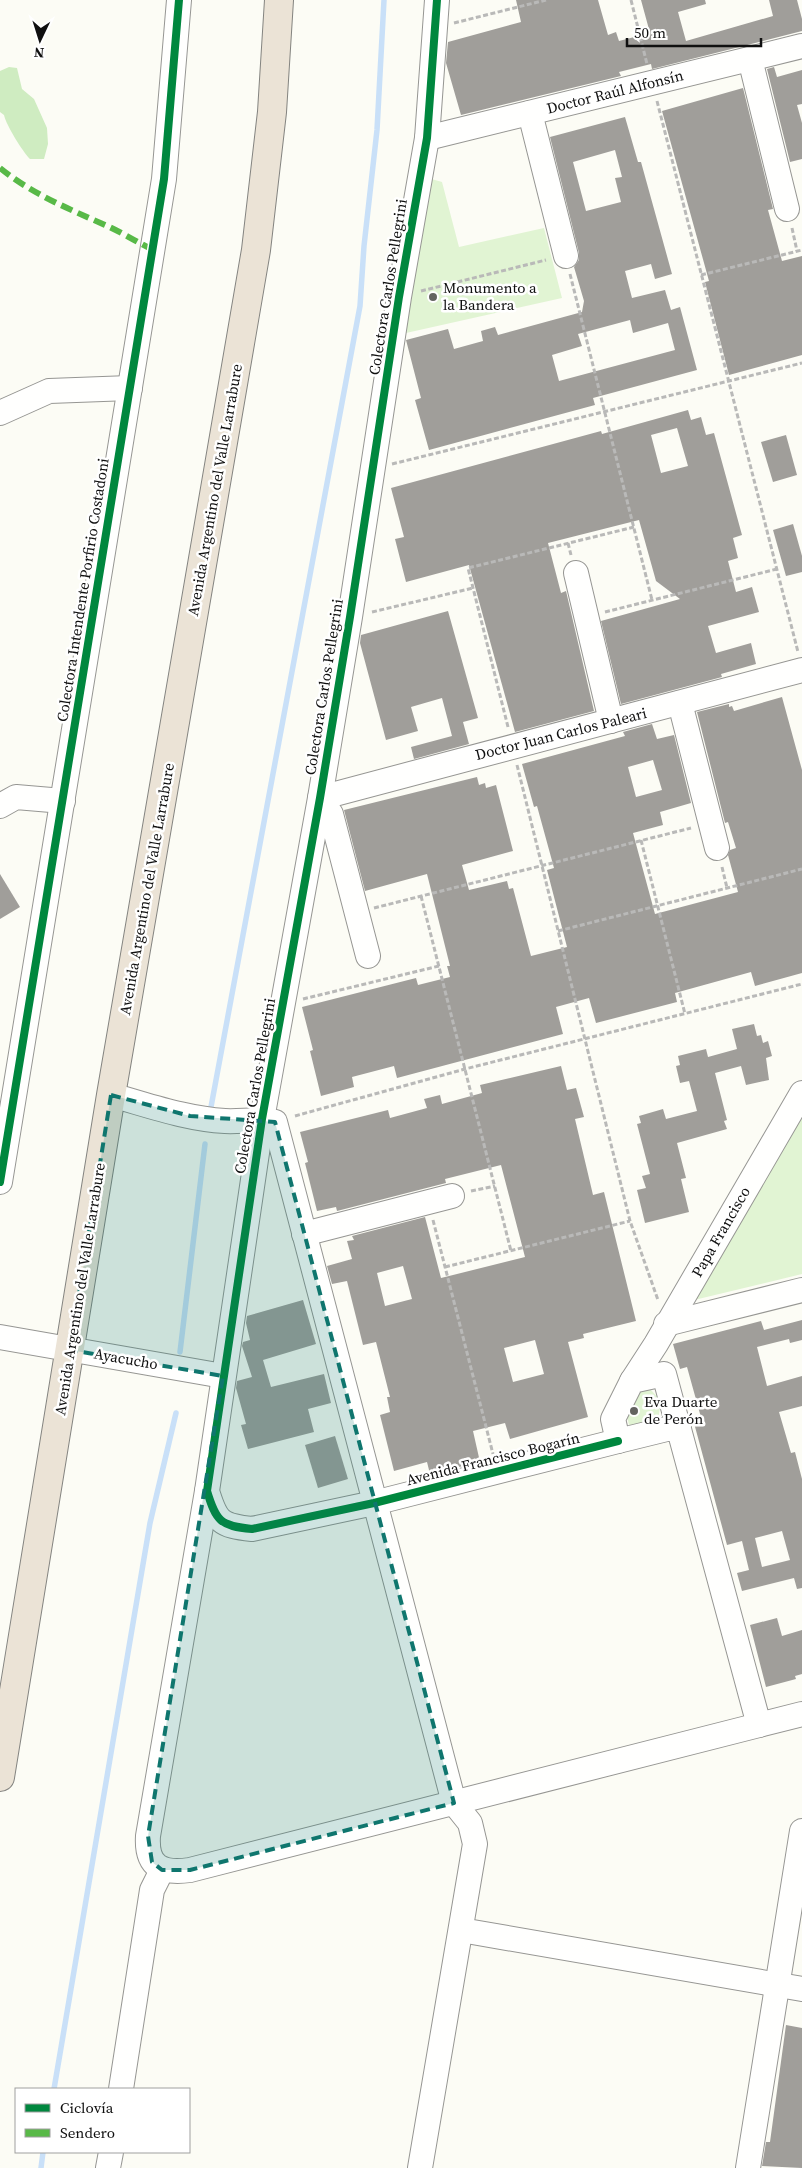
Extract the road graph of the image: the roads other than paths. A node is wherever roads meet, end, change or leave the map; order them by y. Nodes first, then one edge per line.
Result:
1 (180, 0) edge
2 (279, 0) edge
3 (437, 0) edge
4 (802, 46) edge
5 (750, 59) junction
6 (530, 113) junction
7 (427, 138) junction
8 (787, 209) dead end
9 (566, 256) road end
10 (130, 388) junction
11 (0, 413) edge
12 (576, 573) dead end
13 (801, 666) edge
14 (680, 703) junction
15 (611, 721) junction
16 (320, 798) junction
17 (2, 799) edge
18 (63, 800) junction
19 (717, 848) dead end
20 (368, 956) dead end
21 (802, 1093) edge
22 (111, 1095) junction
23 (268, 1120) junction
24 (0, 1182) edge
25 (452, 1196) dead end
26 (304, 1234) junction
27 (802, 1290) edge
28 (661, 1334) junction
29 (0, 1337) edge
30 (70, 1350) junction
31 (664, 1374) junction
32 (223, 1376) junction
33 (632, 1382) junction
34 (679, 1426) junction
35 (618, 1441) junction
36 (207, 1491) junction
37 (374, 1503) junction
38 (796, 1722) edge
39 (759, 1725) junction
40 (0, 1777) edge
41 (454, 1803) junction
42 (802, 1831) edge
43 (162, 1870) junction
44 (461, 1930) junction
45 (777, 1985) junction
46 (802, 1989) edge
47 (121, 2088) edge
48 (111, 2153) edge
49 (108, 2168) edge
50 (420, 2168) edge
51 (748, 2168) edge

1 - 10 street, Colectora Intendente Porfirio Costadoni
2 - 22 highway, Avenida Argentino del Valle Larrabure
3 - 7 street, Colectora Carlos Pellegrini
4 - 5 street, Doctor Raúl Alfonsín
5 - 6 street, Doctor Raúl Alfonsín
5 - 8 street
6 - 7 street, Doctor Raúl Alfonsín
6 - 9 street
7 - 16 street, Colectora Carlos Pellegrini
10 - 11 street
10 - 18 street, Colectora Intendente Porfirio Costadoni
12 - 15 street
13 - 14 street, Doctor Juan Carlos Paleari
14 - 15 street, Doctor Juan Carlos Paleari
14 - 19 street
15 - 16 street, Doctor Juan Carlos Paleari
16 - 20 street
16 - 23 street, Colectora Carlos Pellegrini
17 - 18 street
18 - 24 street, Colectora Intendente Porfirio Costadoni
21 - 28 street, Papa Francisco
22 - 23 street
22 - 30 highway, Avenida Argentino del Valle Larrabure
23 - 26 street
23 - 32 street, Colectora Carlos Pellegrini
25 - 26 street
26 - 37 street
27 - 28 street
28 - 31 street
28 - 33 street, Papa Francisco
29 - 30 street, Ayacucho
30 - 32 street, Ayacucho
30 - 40 highway, Avenida Argentino del Valle Larrabure
31 - 33 street
31 - 34 street
32 - 36 street, Colectora Carlos Pellegrini
33 - 35 street, Papa Francisco
34 - 35 street, Avenida Francisco Bogarín
34 - 39 street
35 - 37 street, Avenida Francisco Bogarín
36 - 37 street, Avenida Francisco Bogarín
36 - 43 street, Colectora Carlos Pellegrini
37 - 41 street
38 - 39 street
39 - 41 street
41 - 43 street
41 - 44 street
42 - 45 street
43 - 47 street
44 - 45 street
44 - 50 street
45 - 46 street
45 - 51 street
48 - 49 street

